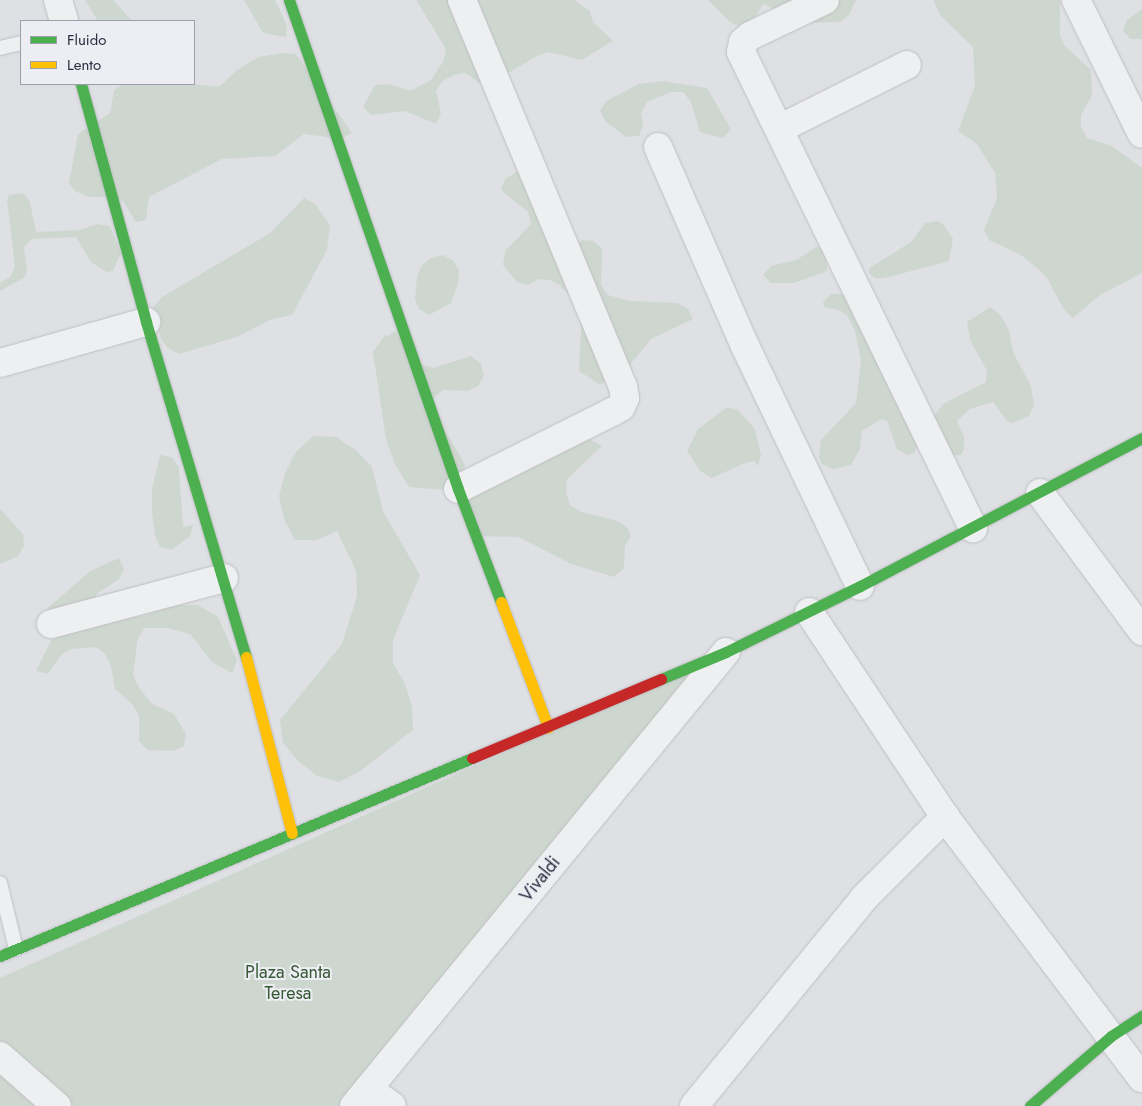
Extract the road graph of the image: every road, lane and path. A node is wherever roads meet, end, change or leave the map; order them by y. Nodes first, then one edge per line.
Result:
1 (58, 0) edge
2 (289, 0) edge
3 (462, 0) edge
4 (825, 0) edge
5 (1076, 0) edge
6 (64, 20) edge
7 (20, 43) edge
8 (0, 48) edge
9 (907, 65) dead end
10 (81, 85) edge
11 (779, 129) junction
12 (1142, 134) edge
13 (658, 147) dead end
14 (146, 322) junction
15 (0, 363) edge
16 (1142, 438) edge
17 (458, 489) junction
18 (1040, 493) junction
19 (973, 528) junction
20 (224, 578) junction
21 (860, 586) junction
22 (809, 612) junction
23 (51, 624) dead end
24 (1142, 631) edge
25 (726, 652) junction
26 (548, 726) junction
27 (945, 818) junction
28 (292, 833) junction
29 (0, 883) edge
30 (16, 949) junction
31 (0, 956) edge
32 (1142, 1016) edge
33 (1111, 1036) junction
34 (0, 1056) edge
35 (1142, 1078) edge
36 (361, 1097) edge
37 (57, 1106) edge
38 (392, 1106) edge
39 (694, 1106) edge
40 (1030, 1106) edge

1 - 6 street
2 - 17 street
3 - 17 street
4 - 11 street
5 - 12 street
7 - 8 lane
9 - 11 street
10 - 14 street
11 - 19 street
13 - 21 street
14 - 15 street
14 - 20 street
16 - 18 street
17 - 26 street
18 - 19 street
18 - 24 street
19 - 21 street
20 - 23 street
20 - 28 street
21 - 22 street
22 - 25 street
22 - 27 street
25 - 26 street
25 - 36 street, Vivaldi
26 - 28 street
27 - 33 street
27 - 39 street
28 - 30 street
29 - 30 lane
30 - 31 street
32 - 33 street
33 - 35 street
33 - 40 street
34 - 37 street
36 - 38 street

